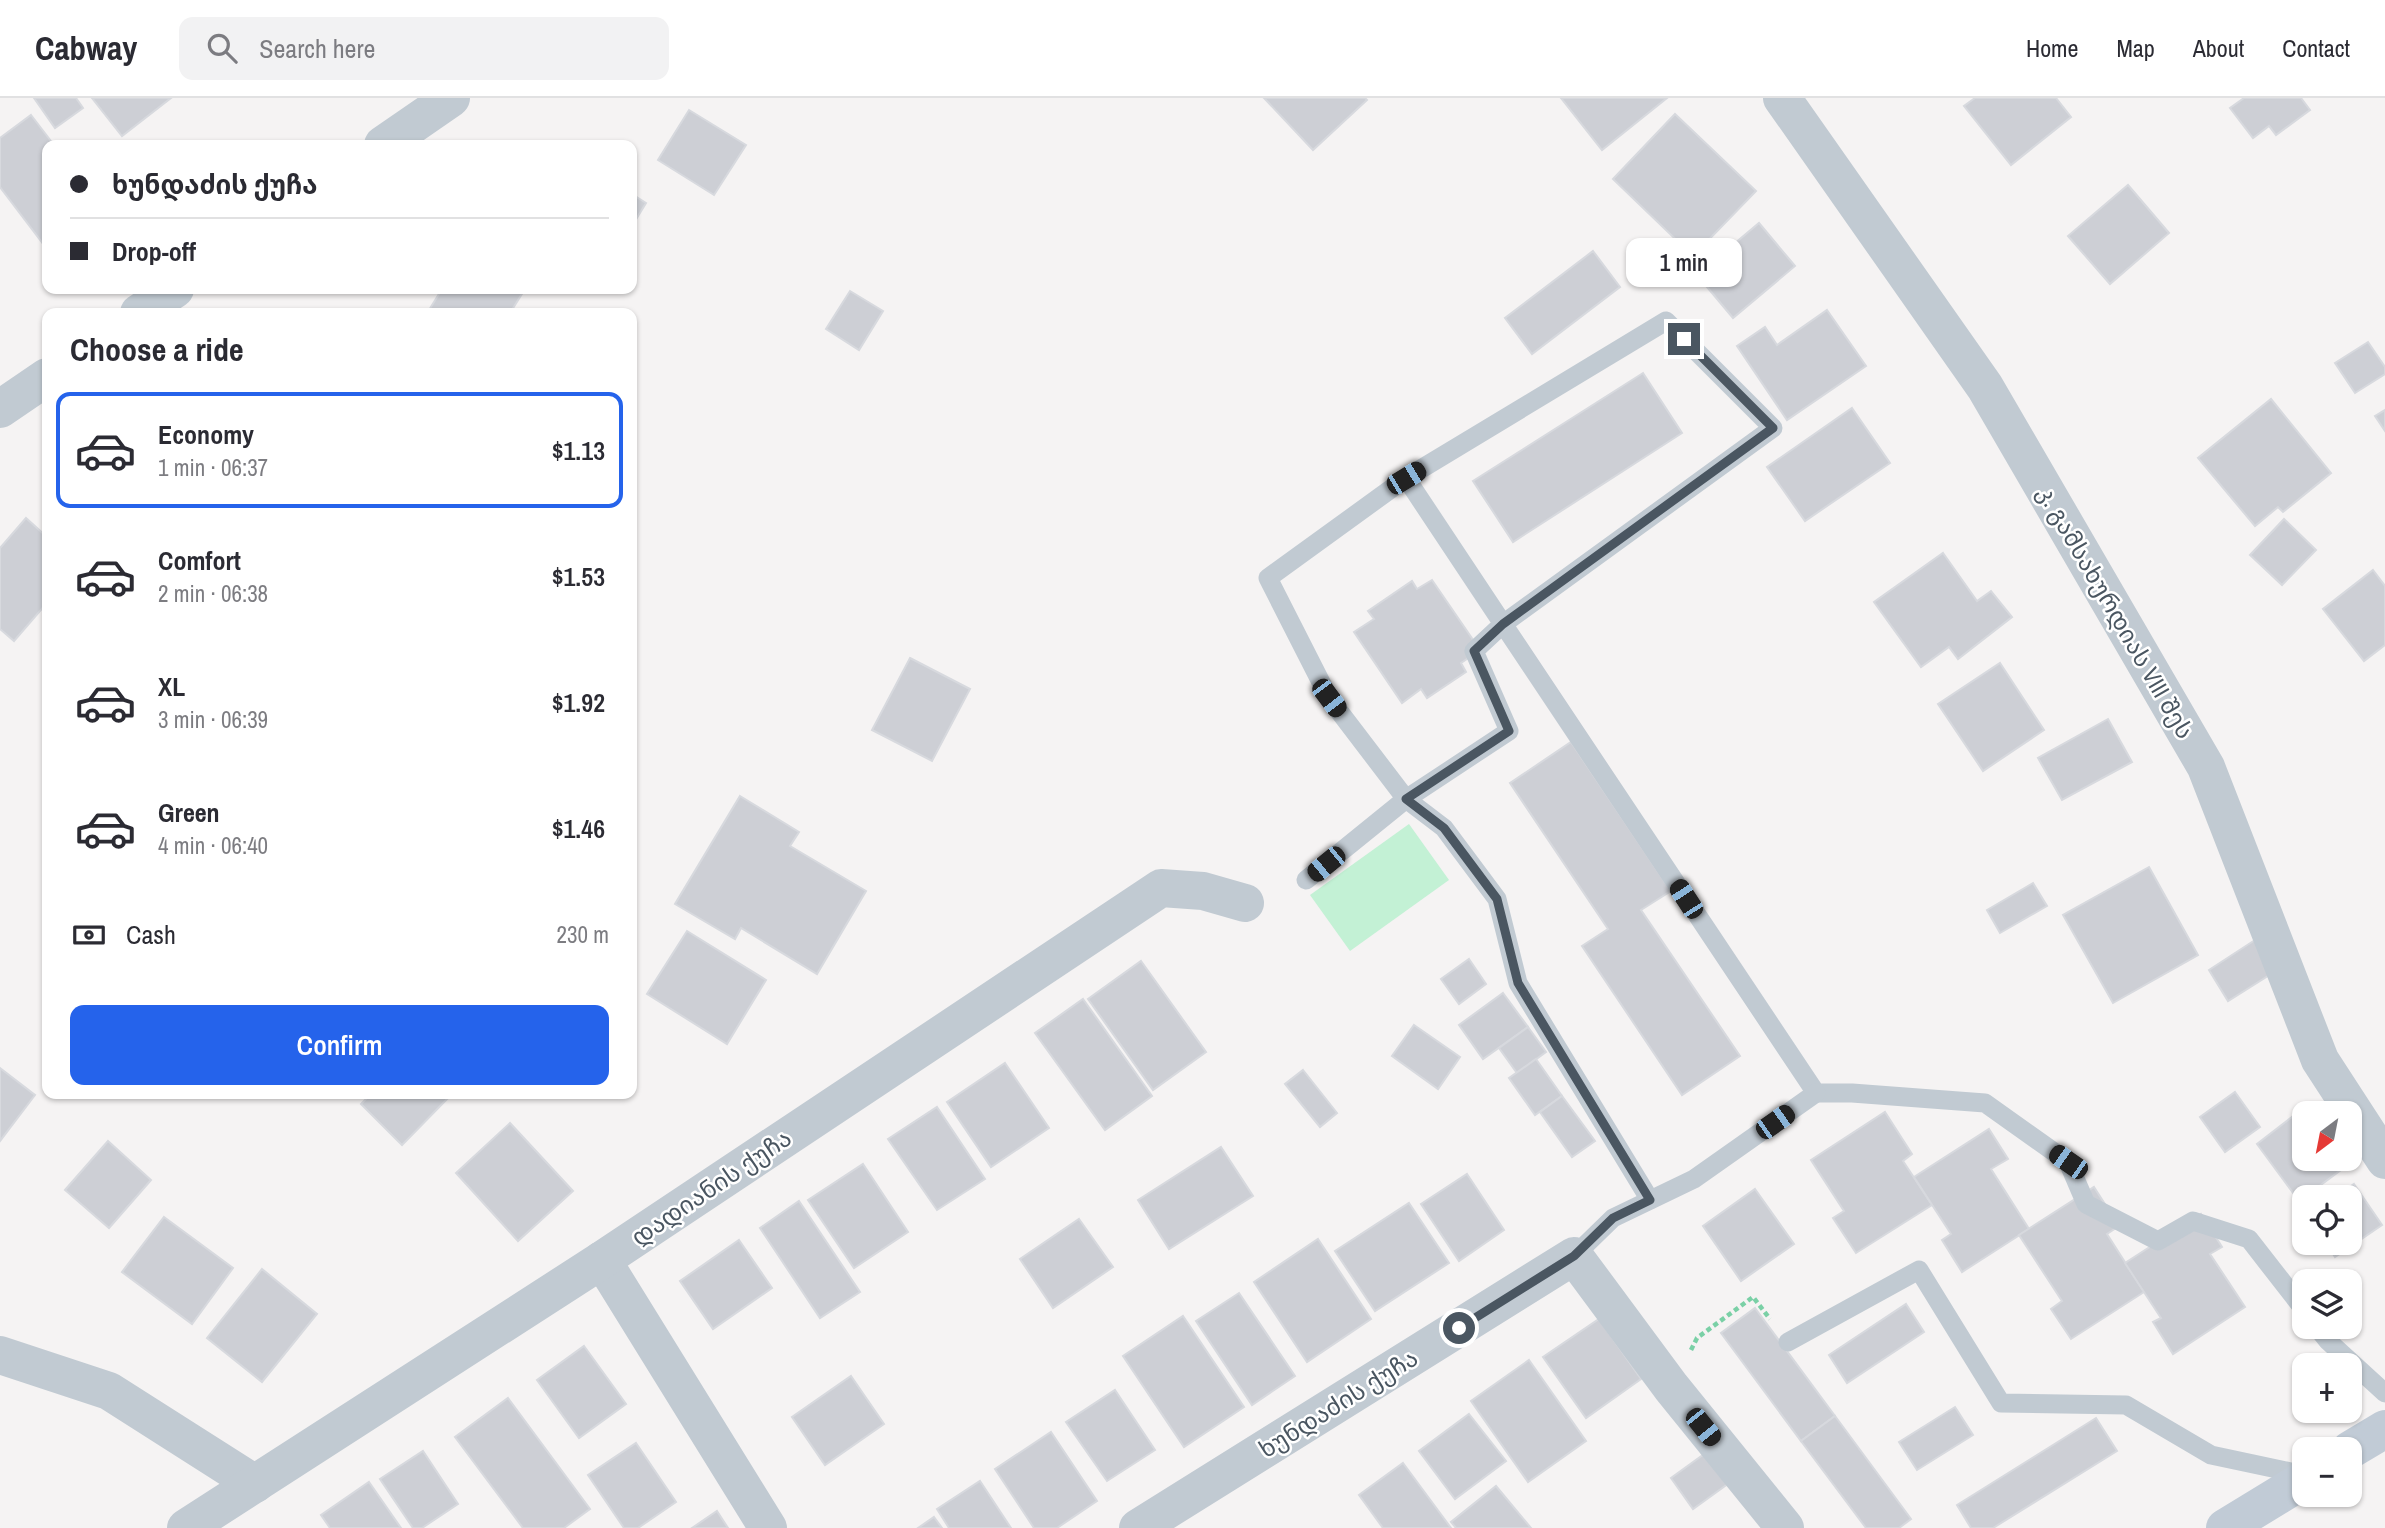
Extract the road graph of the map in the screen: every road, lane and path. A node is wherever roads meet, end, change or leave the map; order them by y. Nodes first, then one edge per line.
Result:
1 (451, 98) edge
2 (1782, 98) edge
3 (390, 140) edge
4 (168, 294) edge
5 (146, 308) edge
6 (42, 380) edge
7 (0, 409) edge
8 (1406, 478) junction
9 (1503, 624) junction
10 (1406, 799) junction
11 (1306, 880) dead end
12 (1245, 903) dead end
13 (1816, 1093) junction
14 (2385, 1160) edge
15 (1650, 1200) junction
16 (1574, 1256) junction
17 (602, 1260) junction
18 (2292, 1294) edge
19 (2326, 1339) edge
20 (1788, 1342) joint
21 (0, 1355) edge
22 (1671, 1387) junction
23 (2385, 1393) edge
24 (2385, 1429) edge
25 (2362, 1443) edge
26 (2292, 1474) edge
27 (255, 1484) junction
28 (2292, 1485) edge
29 (186, 1528) edge
30 (768, 1528) edge
31 (1138, 1528) edge
32 (1785, 1528) edge
33 (2225, 1528) edge

1 - 3 street
2 - 14 street, კ. გამსახურდიას VIII შეს
4 - 5 street
6 - 7 street
8 - 9 lane
8 - 9 lane
8 - 10 lane
9 - 10 lane
9 - 13 lane
10 - 11 lane
10 - 15 lane
12 - 17 street, დადიანის ქუჩა
13 - 15 lane
13 - 18 lane
15 - 16 lane
16 - 22 street
16 - 31 street, ხუნდაძის ქუჩა
17 - 27 street, დადიანის ქუჩა
17 - 30 street
19 - 23 lane
20 - 22 path
20 - 26 lane
21 - 27 street
22 - 32 street
24 - 25 main road
27 - 29 street, დადიანის ქუჩა
28 - 33 main road

